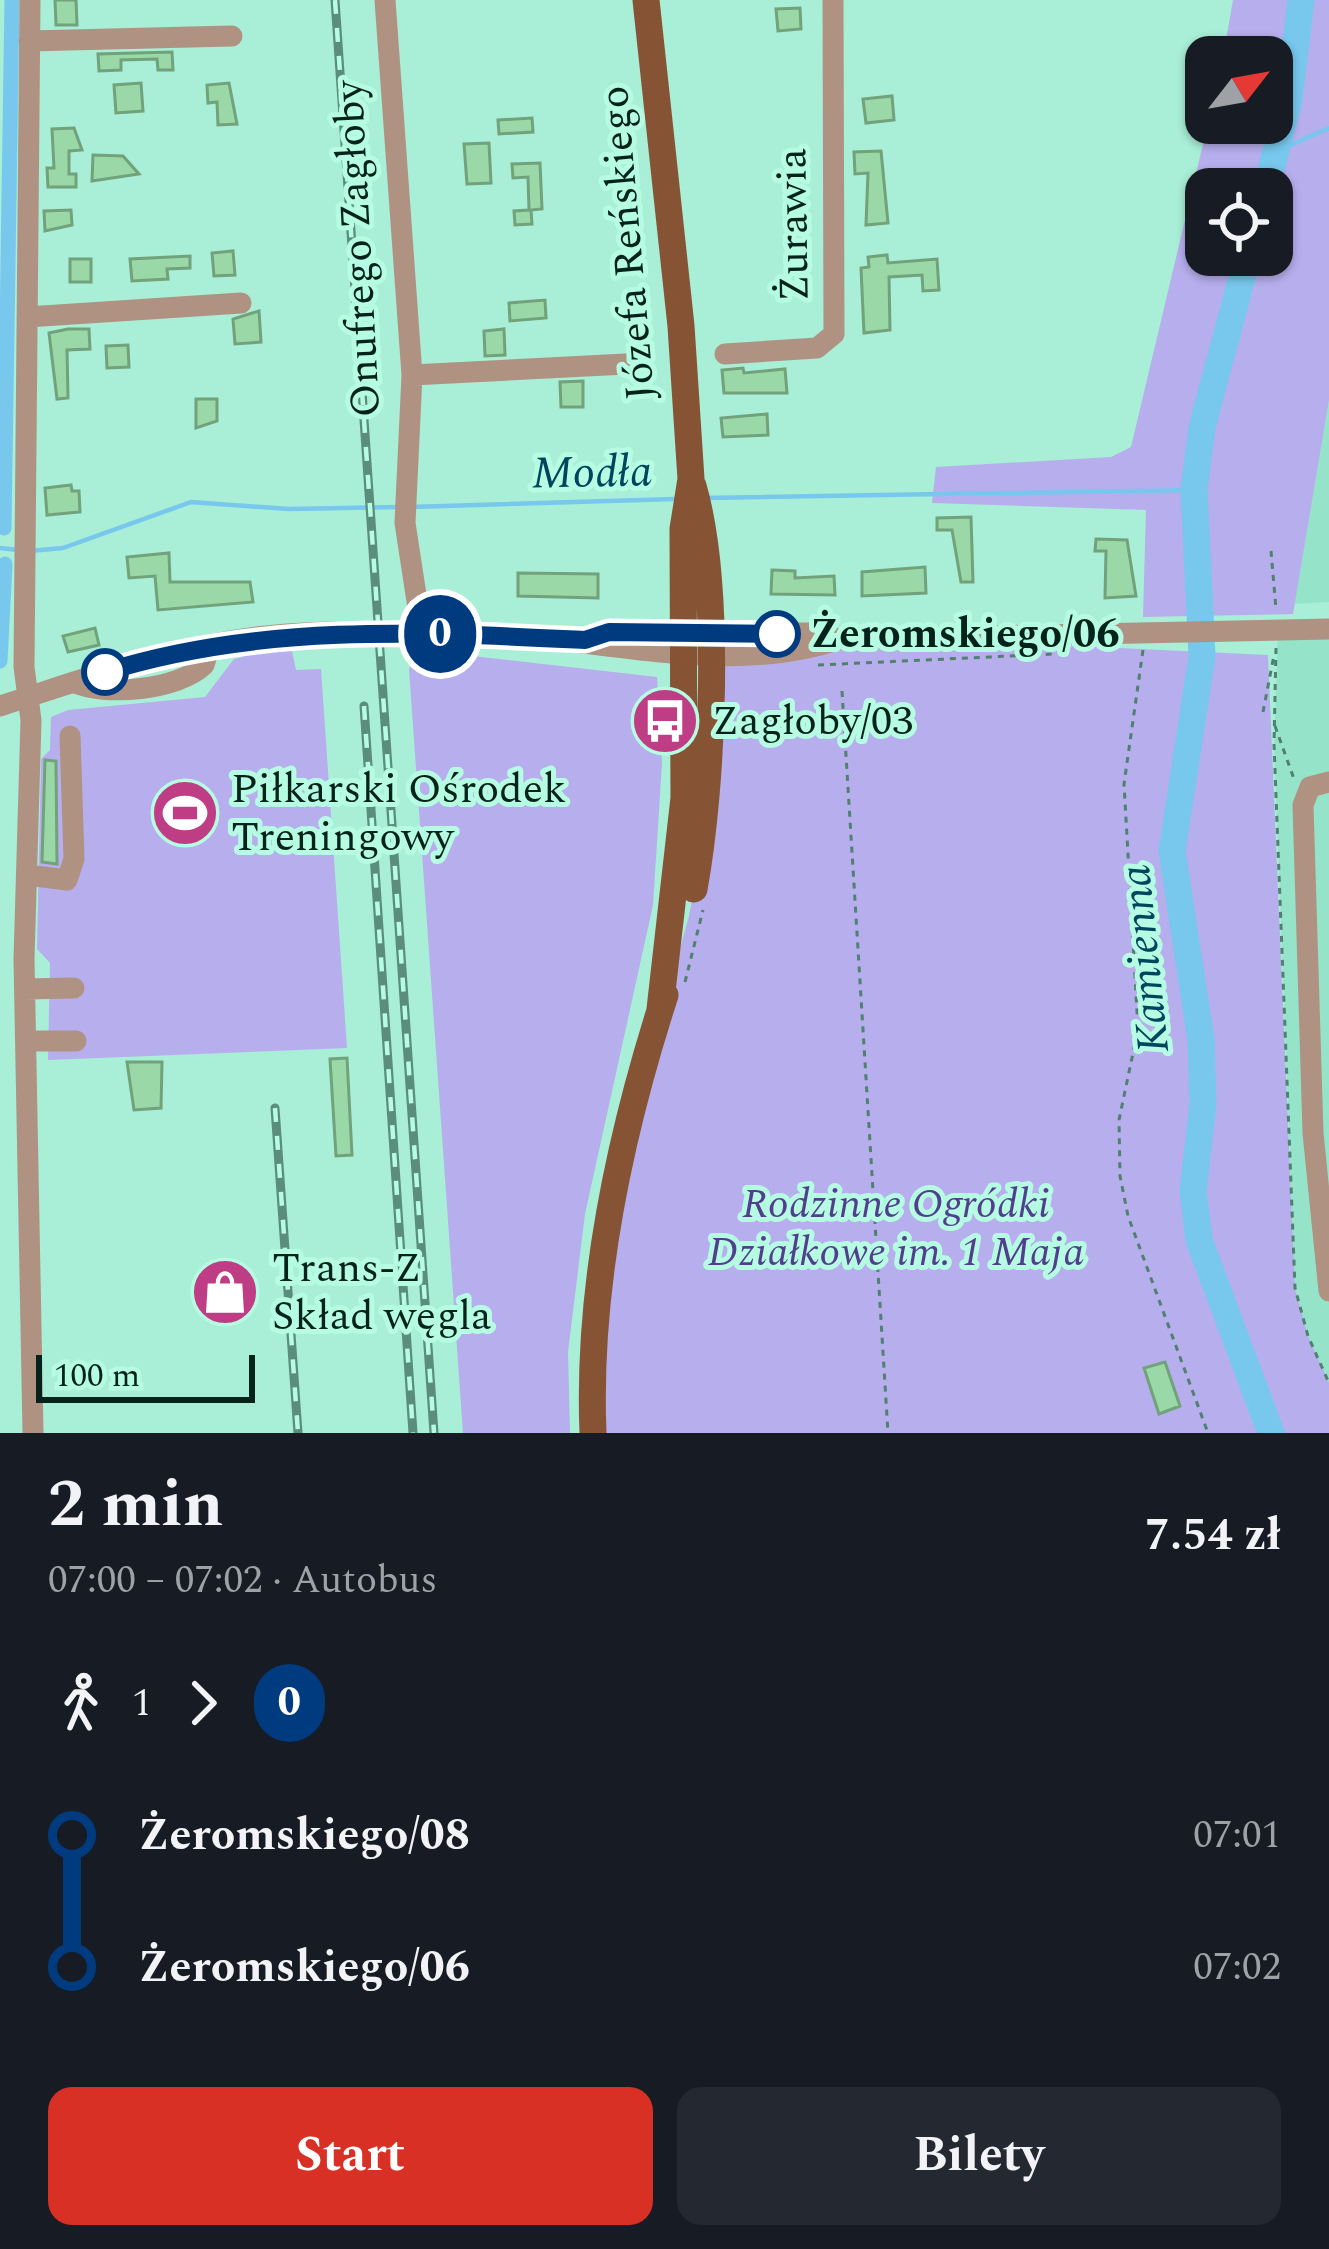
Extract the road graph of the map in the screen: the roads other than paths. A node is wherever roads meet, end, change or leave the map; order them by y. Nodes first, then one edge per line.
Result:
1 (30, 0) edge
2 (385, 0) edge
3 (646, 0) edge
4 (833, 0) edge
5 (232, 36) dead end
6 (29, 41) junction
7 (241, 302) dead end
8 (27, 317) junction
9 (725, 354) dead end
10 (626, 364) dead end
11 (412, 375) junction
12 (1329, 629) edge
13 (422, 634) junction
14 (696, 644) junction
15 (28, 697) junction
16 (0, 706) edge
17 (70, 736) dead end
18 (1329, 782) edge
19 (27, 875) junction
20 (74, 988) dead end
21 (25, 989) junction
22 (26, 1040) junction
23 (76, 1041) dead end
24 (1321, 1133) edge
25 (1323, 1176) edge
26 (1325, 1238) edge
27 (1329, 1291) edge
28 (33, 1433) edge
29 (593, 1433) edge

1 - 6 street
2 - 11 street, Onufrego Zagłoby
3 - 14 main road, Józefa Reńskiego
4 - 9 street, Żurawia
5 - 6 street
6 - 8 street
7 - 8 street
8 - 15 street
10 - 11 street
11 - 13 street, Onufrego Zagłoby
12 - 14 street
13 - 14 street
13 - 15 street
14 - 29 main road
15 - 16 street
15 - 19 street
17 - 19 street
18 - 24 street
19 - 21 street
20 - 21 street
21 - 22 street
22 - 23 street
22 - 28 street
24 - 25 street
25 - 26 street
26 - 27 street

